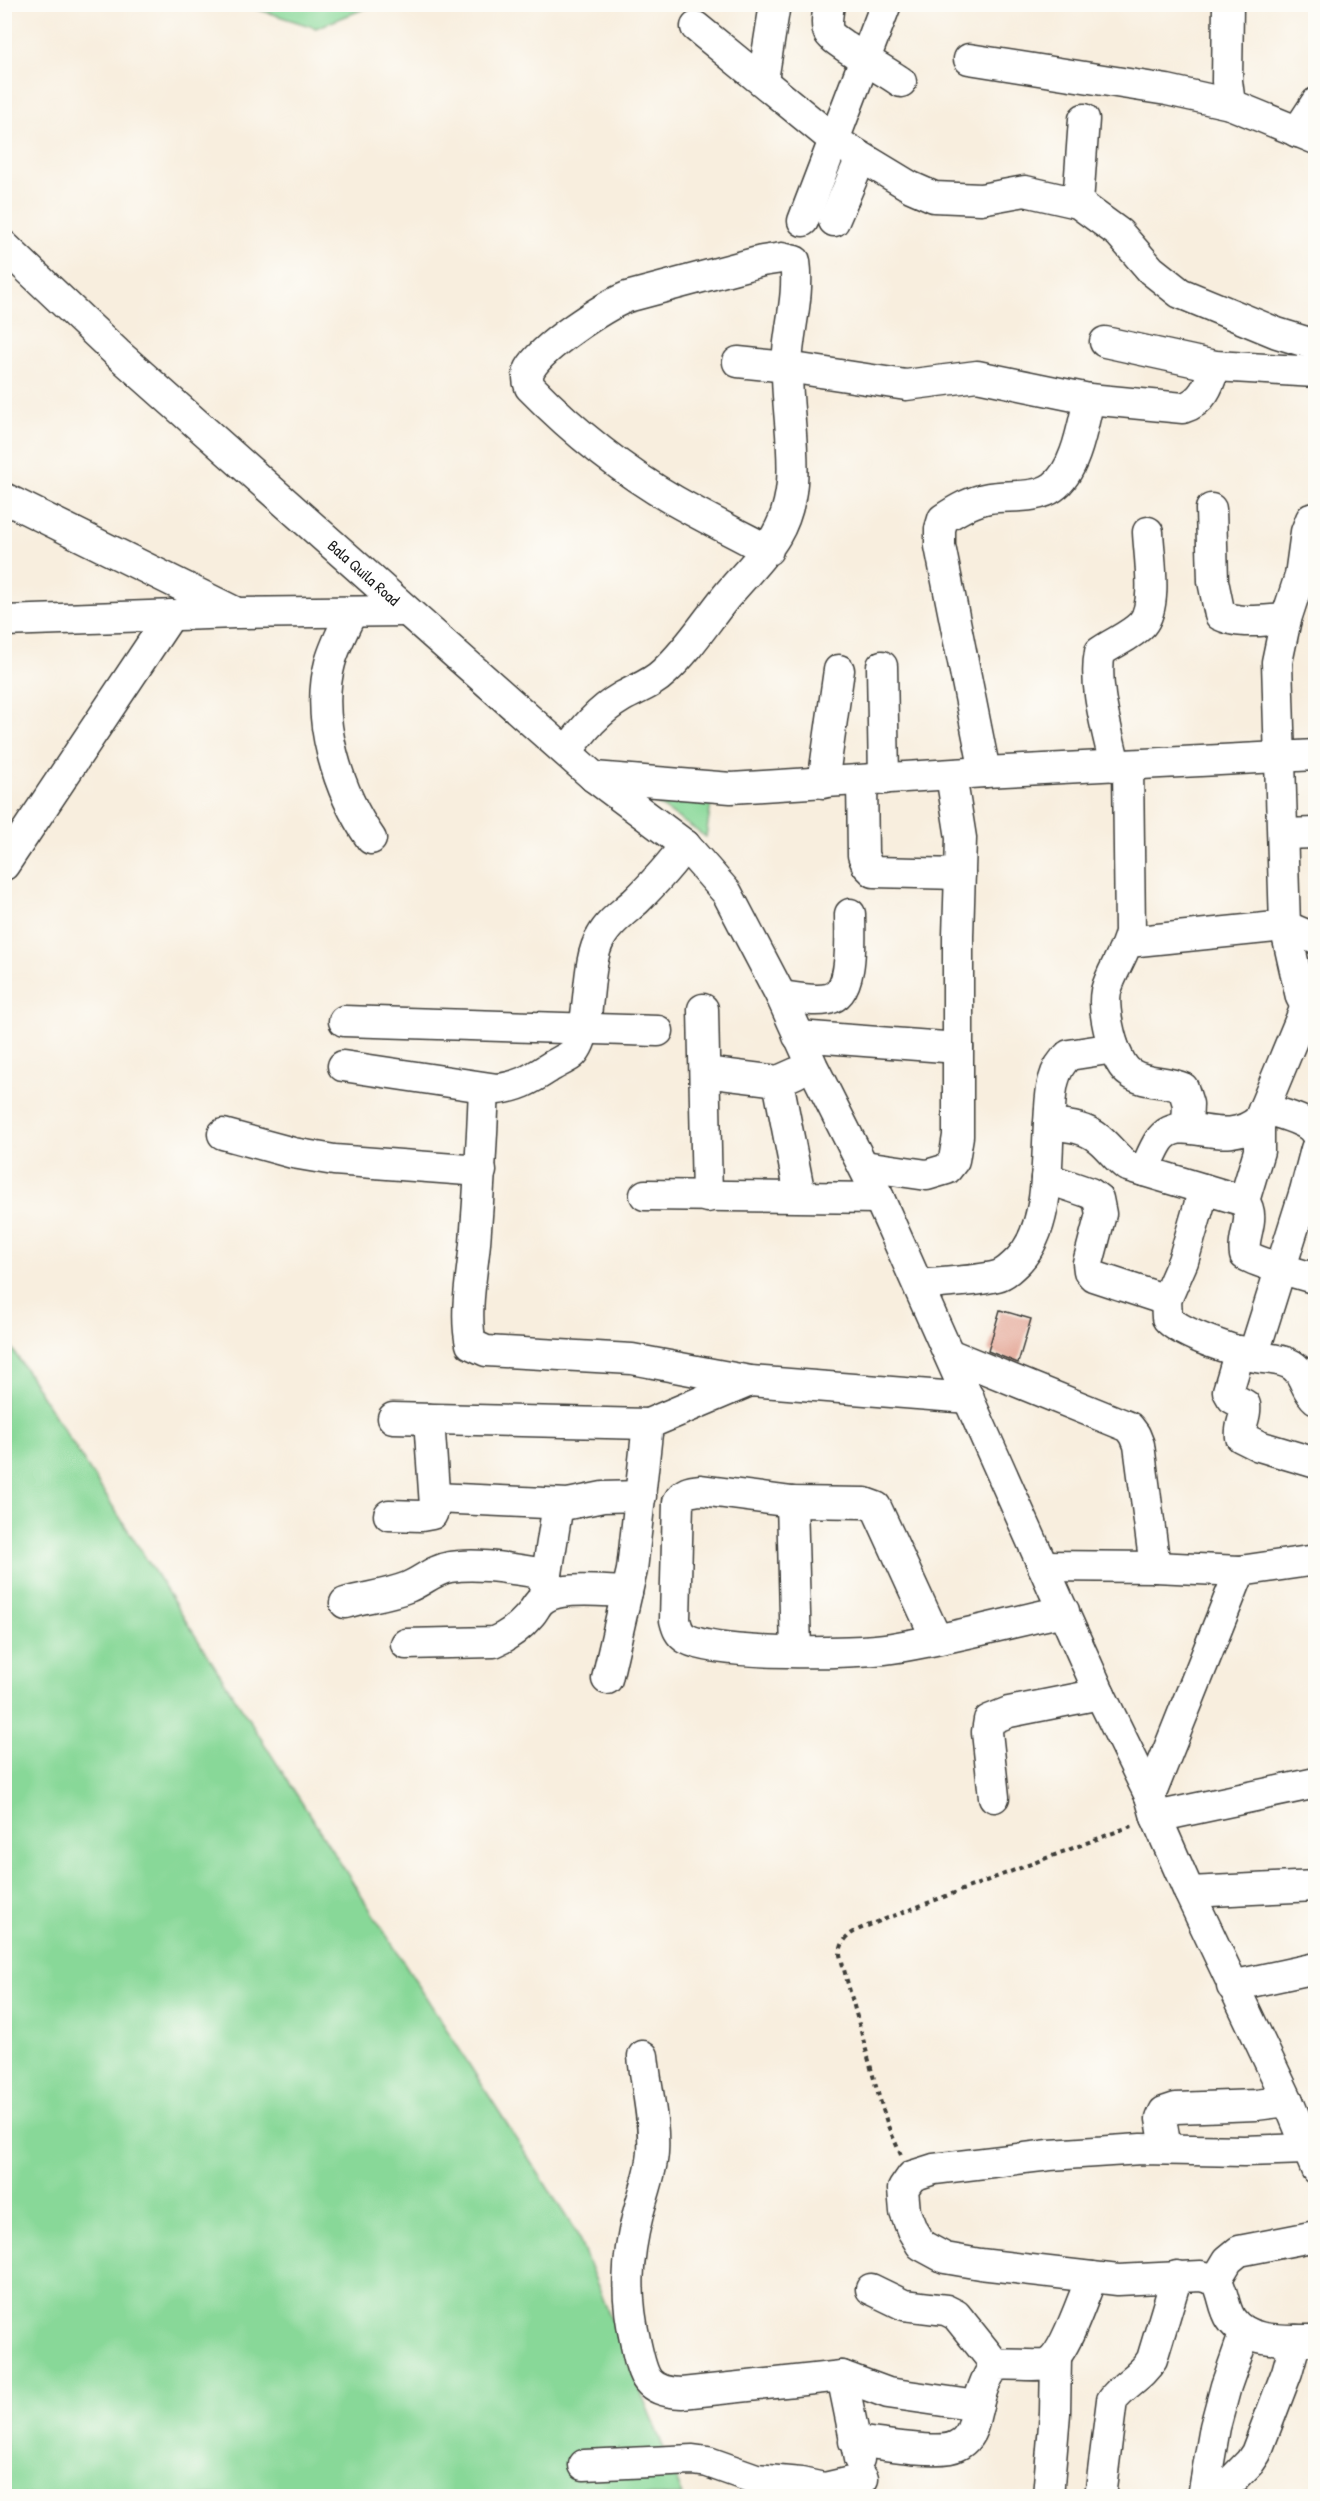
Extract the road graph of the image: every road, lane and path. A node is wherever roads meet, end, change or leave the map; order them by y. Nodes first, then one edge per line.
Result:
1 (776, 4) edge
2 (829, 4) edge
3 (886, 4) edge
4 (1228, 4) edge
5 (696, 27) dead end
6 (866, 58) junction
7 (969, 59) dead end
8 (763, 80) junction
9 (901, 82) dead end
10 (1316, 103) edge
11 (1230, 104) junction
12 (1084, 119) dead end
13 (1306, 135) edge
14 (835, 141) junction
15 (861, 158) junction
16 (1078, 202) junction
17 (804, 221) dead end
18 (834, 221) dead end
19 (4, 246) edge
20 (1106, 342) dead end
21 (1316, 345) edge
22 (738, 362) dead end
23 (1215, 366) junction
24 (787, 367) junction
25 (1316, 372) edge
26 (1089, 399) junction
27 (4, 498) edge
28 (1211, 509) dead end
29 (1316, 518) edge
30 (1148, 532) dead end
31 (768, 550) junction
32 (405, 611) junction
33 (352, 612) junction
34 (236, 613) junction
35 (171, 615) junction
36 (1286, 619) junction
37 (4, 621) edge
38 (882, 666) dead end
39 (839, 670) dead end
40 (567, 751) junction
41 (1316, 756) edge
42 (1278, 758) junction
43 (1122, 765) junction
44 (985, 772) junction
45 (951, 775) junction
46 (594, 777) junction
47 (873, 780) junction
48 (823, 783) junction
49 (1316, 833) edge
50 (1283, 834) junction
51 (371, 839) dead end
52 (685, 845) junction
53 (4, 865) edge
54 (960, 874) junction
55 (850, 914) dead end
56 (1285, 926) junction
57 (1316, 939) edge
58 (1128, 942) junction
59 (781, 996) junction
60 (703, 1009) dead end
61 (1310, 1017) edge
62 (344, 1022) dead end
63 (584, 1027) junction
64 (658, 1031) dead end
65 (798, 1036) junction
66 (958, 1048) junction
67 (1114, 1048) junction
68 (343, 1066) dead end
69 (813, 1067) junction
70 (705, 1072) junction
71 (778, 1081) junction
72 (484, 1088) junction
73 (1261, 1114) junction
74 (1049, 1124) junction
75 (1187, 1127) junction
76 (224, 1134) dead end
77 (1316, 1134) edge
78 (1316, 1149) edge
79 (864, 1166) junction
80 (481, 1171) junction
81 (1144, 1171) junction
82 (1046, 1178) junction
83 (1204, 1190) junction
84 (645, 1195) dead end
85 (800, 1195) junction
86 (707, 1197) junction
87 (879, 1198) junction
88 (1244, 1201) junction
89 (1280, 1266) junction
90 (1316, 1279) edge
91 (919, 1285) junction
92 (1166, 1300) junction
93 (949, 1354) junction
94 (1247, 1354) junction
95 (750, 1381) junction
96 (969, 1398) junction
97 (1316, 1399) edge
98 (393, 1418) dead end
99 (429, 1419) junction
100 (648, 1424) junction
101 (1316, 1464) edge
102 (641, 1496) junction
103 (435, 1498) junction
104 (792, 1502) junction
105 (558, 1504) junction
106 (388, 1515) dead end
107 (1316, 1560) edge
108 (1043, 1566) junction
109 (1155, 1567) junction
110 (1240, 1571) junction
111 (545, 1586) junction
112 (627, 1592) junction
113 (345, 1603) dead end
114 (1064, 1611) junction
115 (936, 1638) junction
116 (406, 1644) dead end
117 (796, 1651) junction
118 (607, 1679) dead end
119 (1100, 1694) junction
120 (1316, 1783) edge
121 (994, 1797) dead end
122 (1153, 1806) junction
123 (1316, 1886) edge
124 (1189, 1892) junction
125 (1316, 1968) edge
126 (1232, 1986) junction
127 (643, 2056) dead end
128 (1288, 2101) junction
129 (1166, 2148) junction
130 (1311, 2159) edge
131 (912, 2176) junction
132 (1316, 2236) edge
133 (1177, 2276) junction
134 (1092, 2277) junction
135 (1216, 2280) junction
136 (871, 2289) dead end
137 (1245, 2332) junction
138 (1306, 2340) edge
139 (1056, 2357) junction
140 (996, 2366) junction
141 (842, 2376) junction
142 (978, 2406) junction
143 (854, 2441) junction
144 (584, 2465) dead end
145 (866, 2488) edge
146 (1048, 2496) edge
147 (1100, 2496) edge
148 (1203, 2496) edge
149 (1217, 2496) edge

1 - 8 street
2 - 6 street
3 - 6 street
4 - 11 street
5 - 8 street
6 - 9 street
6 - 14 street
7 - 11 street
8 - 14 street
10 - 13 street
11 - 13 street
12 - 16 street
14 - 15 street
14 - 17 street
15 - 16 street
15 - 18 street
16 - 21 street
19 - 32 street, Bala Quila Road
20 - 23 street
22 - 24 street
23 - 25 street
23 - 26 street
24 - 26 street
24 - 31 street
24 - 31 street
26 - 44 street
27 - 34 street
28 - 36 street
29 - 36 street
30 - 43 street
31 - 40 street
32 - 33 street
32 - 40 street, Bala Quila Road
33 - 34 street
33 - 51 street
34 - 35 street
35 - 37 street
35 - 53 street
36 - 42 street
38 - 47 street
39 - 48 street
40 - 46 street, Bala Quila Road
41 - 42 street
42 - 43 street
42 - 50 street
43 - 44 street
43 - 58 street
44 - 45 street
45 - 47 street
45 - 54 street
46 - 48 street
46 - 52 street, Bala Quila Road
47 - 48 street
47 - 54 street
49 - 50 street
50 - 56 street
52 - 59 street, Bala Quila Road
52 - 63 street
54 - 66 street
55 - 59 street
56 - 57 street
56 - 58 street
56 - 61 street
58 - 67 street
59 - 65 street, Bala Quila Road
60 - 70 street
61 - 73 street
62 - 63 street
63 - 64 street
63 - 72 street
65 - 66 street
65 - 69 street, Bala Quila Road
66 - 79 street
67 - 74 street
67 - 75 street
68 - 72 street
69 - 71 street
69 - 79 street, Bala Quila Road
70 - 71 street
70 - 86 street
71 - 85 street
72 - 80 street
73 - 75 street
73 - 77 street
73 - 88 street
74 - 81 street
74 - 82 street
75 - 81 street
76 - 80 street
78 - 89 street
79 - 87 street, Bala Quila Road
80 - 95 street
81 - 83 street
82 - 91 street
82 - 92 street
83 - 88 street
83 - 92 street
84 - 86 street
85 - 86 street
85 - 87 street
87 - 91 street, Bala Quila Road
88 - 89 street
89 - 90 street
89 - 94 street
91 - 93 street, Bala Quila Road
92 - 94 street
93 - 96 street, Bala Quila Road
93 - 109 street
94 - 97 street
94 - 101 street
95 - 96 street
95 - 100 street
96 - 108 street, Bala Quila Road
98 - 99 street
99 - 100 street
99 - 103 street
100 - 102 street
102 - 105 street
102 - 112 street
103 - 105 street
103 - 106 street
104 - 115 street
104 - 117 street
104 - 117 street
105 - 111 street
107 - 110 street
108 - 109 street
108 - 114 street, Bala Quila Road
109 - 110 street
110 - 122 street
111 - 112 street
111 - 113 street
111 - 116 street
112 - 118 street
114 - 115 street
114 - 119 street, Bala Quila Road
115 - 117 street
119 - 121 street
119 - 122 street, Bala Quila Road
120 - 122 street
122 - 124 street, Bala Quila Road
122 - 131 path
123 - 124 street
124 - 126 street, Bala Quila Road
125 - 126 street
126 - 128 street, Bala Quila Road
127 - 141 street
128 - 129 street
128 - 130 street, Bala Quila Road
129 - 130 street
129 - 131 street
131 - 134 street
132 - 135 street
133 - 134 street
133 - 135 street
133 - 147 street
134 - 139 street
135 - 137 street
136 - 140 street
137 - 138 street
137 - 148 street
138 - 149 street
139 - 140 street
139 - 146 street
140 - 142 street
141 - 142 street
141 - 143 street
142 - 143 street
143 - 145 street
144 - 145 street

